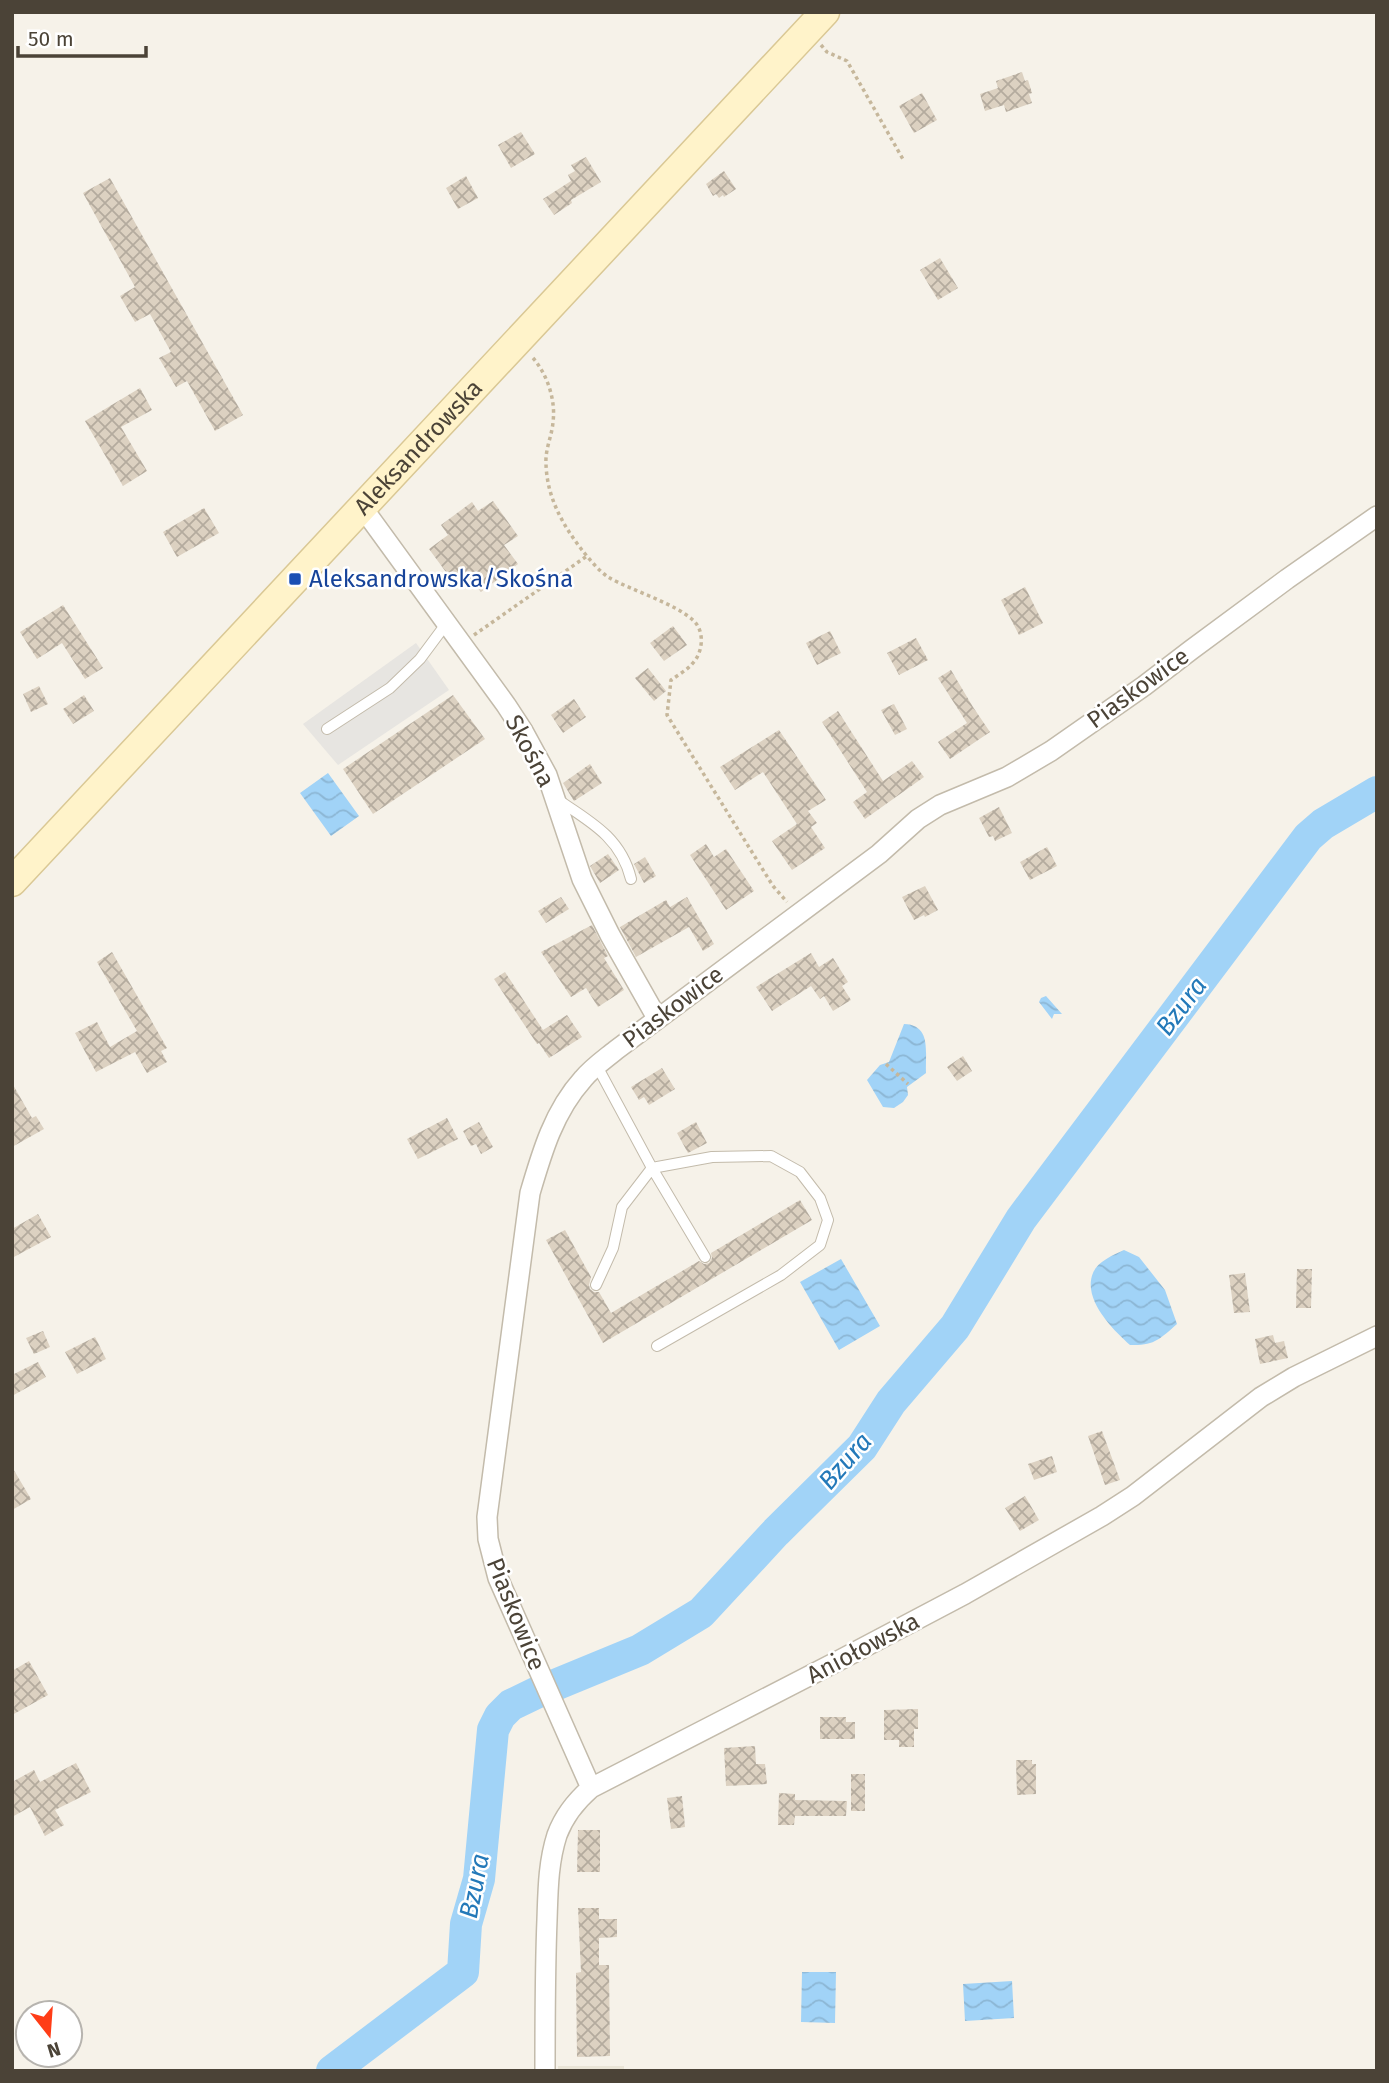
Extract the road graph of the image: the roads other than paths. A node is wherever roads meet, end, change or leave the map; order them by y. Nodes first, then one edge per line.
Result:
1 (817, 21) edge
2 (362, 507) junction
3 (1377, 516) edge
4 (446, 624) junction
5 (327, 729) dead end
6 (555, 798) junction
7 (631, 879) dead end
8 (12, 883) edge
9 (657, 1017) junction
10 (597, 1066) junction
11 (652, 1168) junction
12 (705, 1257) dead end
13 (596, 1285) dead end
14 (1377, 1336) edge
15 (657, 1346) dead end
16 (591, 1788) junction
17 (545, 2071) edge

1 - 2 main road, Aleksandrowska
2 - 4 street, Skośna
2 - 8 main road, Aleksandrowska
3 - 9 street, Piaskowice
4 - 5 lane
4 - 6 street, Skośna
6 - 7 lane
6 - 9 street, Skośna
9 - 10 street, Piaskowice
10 - 11 lane
10 - 16 street, Piaskowice
11 - 12 lane
11 - 13 lane
11 - 15 lane
14 - 16 street, Aniołowska
16 - 17 street, Aniołowska

